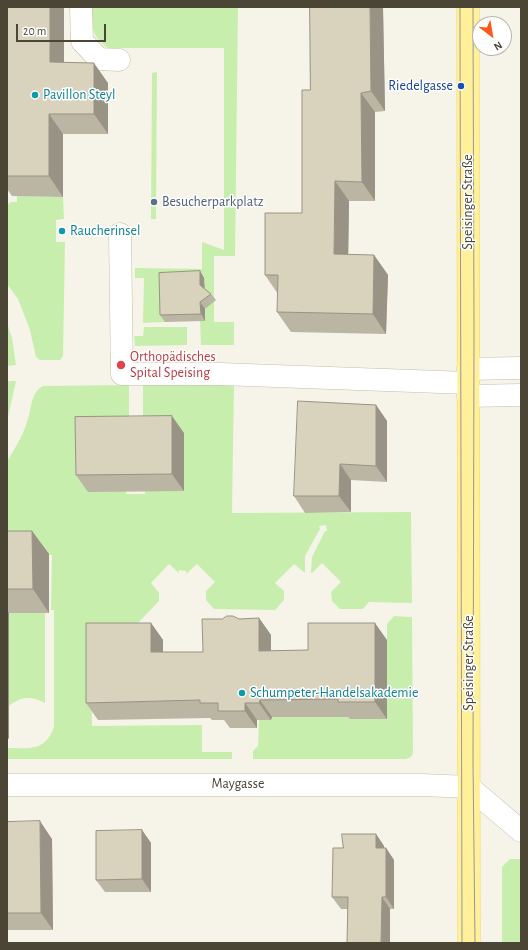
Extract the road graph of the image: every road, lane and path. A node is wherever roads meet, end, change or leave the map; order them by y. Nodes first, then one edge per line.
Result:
1 (81, 7) edge
2 (469, 12) edge
3 (119, 60) dead end
4 (120, 234) dead end
5 (521, 368) edge
6 (468, 382) junction
7 (521, 395) edge
8 (7, 785) edge
9 (469, 787) junction
10 (521, 831) edge
11 (469, 943) edge

1 - 3 street
2 - 6 main road, Speisinger Straße
4 - 6 street
5 - 6 street
6 - 7 street
6 - 9 main road, Speisinger Straße
8 - 9 street, Maygasse
9 - 10 street
9 - 11 main road, Speisinger Straße

